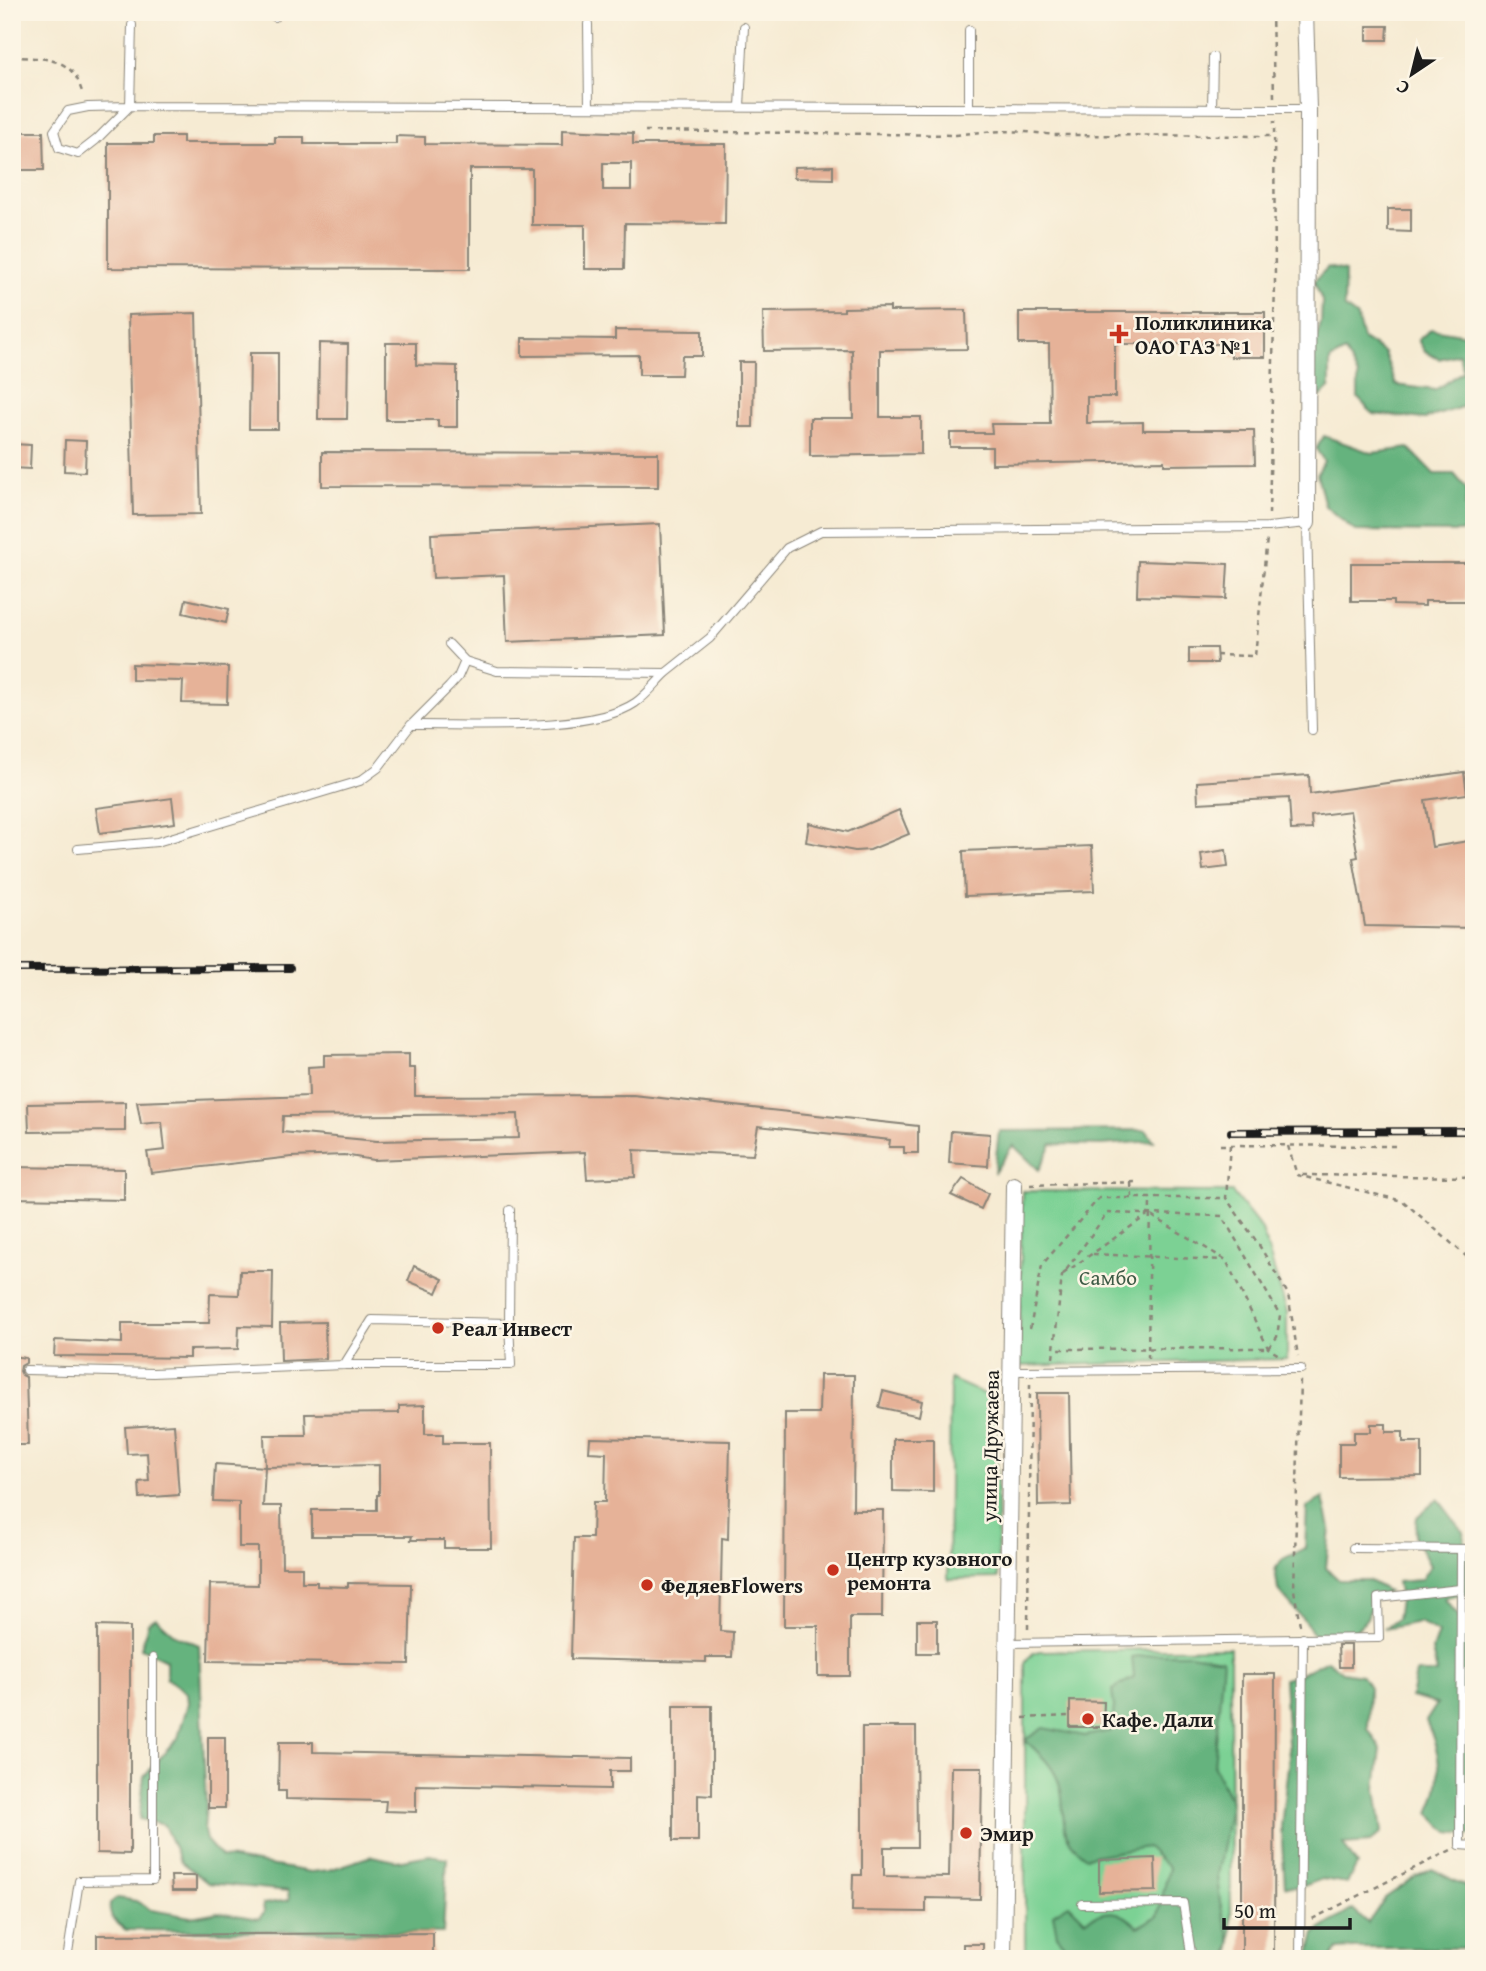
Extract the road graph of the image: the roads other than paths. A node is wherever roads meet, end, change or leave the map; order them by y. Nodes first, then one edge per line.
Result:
1 (1305, 12) edge
2 (588, 24) dead end
3 (132, 25) dead end
4 (744, 27) dead end
5 (969, 30) dead end
6 (1213, 57) dead end
7 (130, 106) junction
8 (589, 107) junction
9 (740, 107) junction
10 (969, 108) junction
11 (1212, 108) junction
12 (1308, 108) junction
13 (1307, 523) junction
14 (449, 644) dead end
15 (465, 661) junction
16 (666, 673) junction
17 (411, 725) junction
18 (1312, 730) dead end
19 (78, 849) dead end
20 (1014, 1185) road end
21 (510, 1210) dead end
22 (509, 1323) junction
23 (344, 1365) junction
24 (1301, 1369) road end
25 (26, 1370) dead end
26 (1012, 1371) junction
27 (1353, 1548) dead end
28 (1461, 1549) junction
29 (1474, 1549) edge
30 (1460, 1589) junction
31 (1303, 1638) junction
32 (1007, 1643) junction
33 (153, 1658) dead end
34 (1474, 1846) edge
35 (1082, 1904) dead end
36 (67, 1959) edge
37 (1003, 1959) edge
38 (1192, 1959) edge
39 (1300, 1959) edge

1 - 12 street
2 - 8 lane
3 - 7 lane
4 - 9 lane
5 - 10 lane
6 - 11 lane
7 - 7 lane
7 - 8 lane
8 - 9 lane
9 - 10 lane
10 - 11 lane
11 - 12 lane
12 - 13 street
13 - 16 lane
13 - 18 lane
14 - 15 lane
15 - 16 lane
15 - 17 lane
16 - 17 lane
17 - 19 lane
20 - 26 street, улица Дружаева
21 - 22 lane
22 - 23 lane
22 - 23 lane
23 - 25 lane
24 - 26 lane
26 - 32 street, улица Дружаева
27 - 28 lane
28 - 29 lane
28 - 30 lane
30 - 31 lane
30 - 34 lane
31 - 32 lane
31 - 39 lane
32 - 37 street, улица Дружаева
33 - 36 lane
35 - 38 lane

